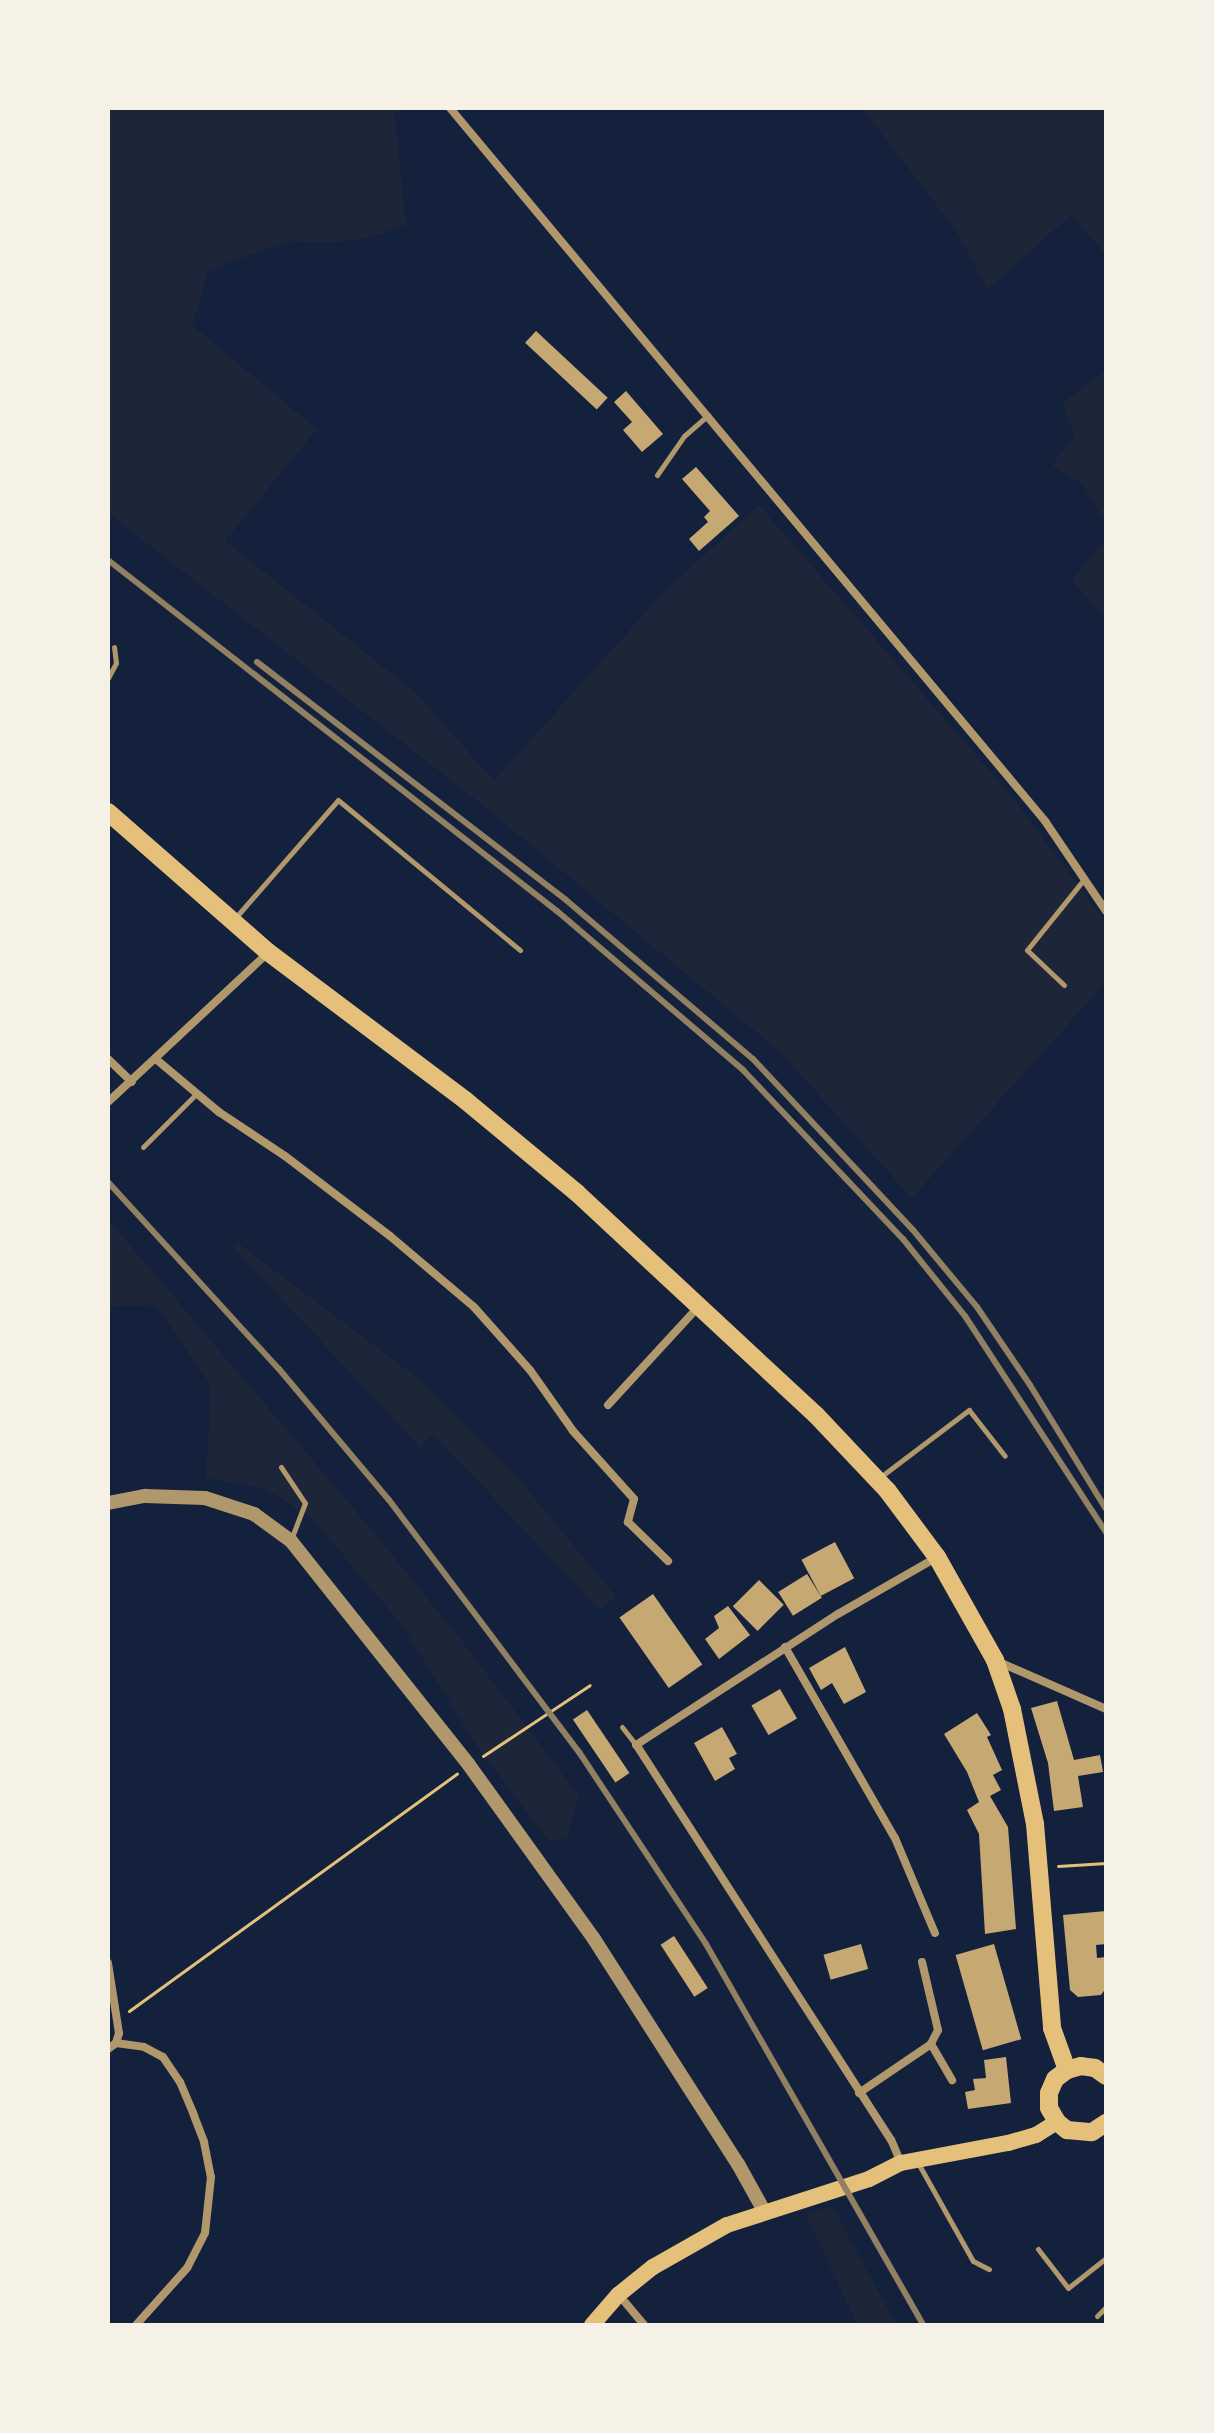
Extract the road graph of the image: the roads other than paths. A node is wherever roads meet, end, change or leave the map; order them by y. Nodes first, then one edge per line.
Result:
1 (450, 108) edge
2 (708, 415) junction
3 (657, 475) dead end
4 (114, 647) dead end
5 (108, 678) edge
6 (108, 812) edge
7 (1085, 878) junction
8 (1106, 911) edge
9 (232, 921) junction
10 (520, 950) dead end
11 (268, 952) junction
12 (1064, 985) dead end
13 (108, 1059) edge
14 (157, 1060) junction
15 (132, 1082) junction
16 (196, 1094) junction
17 (108, 1102) edge
18 (143, 1147) dead end
19 (699, 1306) junction
20 (608, 1405) dead end
21 (1005, 1456) dead end
22 (281, 1467) dead end
23 (877, 1480) junction
24 (108, 1503) edge
25 (291, 1541) junction
26 (937, 1557) junction
27 (668, 1561) dead end
28 (785, 1647) junction
29 (995, 1660) junction
30 (1106, 1709) edge
31 (622, 1727) dead end
32 (636, 1745) junction
33 (935, 1933) dead end
34 (922, 1962) dead end
35 (108, 1963) edge
36 (116, 2043) junction
37 (931, 2044) junction
38 (108, 2049) edge
39 (1067, 2070) junction
40 (1106, 2076) edge
41 (952, 2080) dead end
42 (859, 2093) junction
43 (1057, 2122) junction
44 (1105, 2126) edge
45 (909, 2162) junction
46 (764, 2211) junction
47 (1038, 2249) dead end
48 (1106, 2258) edge
49 (989, 2269) dead end
50 (618, 2295) junction
51 (1106, 2307) edge
52 (1097, 2316) dead end
53 (136, 2325) edge
54 (592, 2325) edge
55 (644, 2325) edge

1 - 2 street
2 - 3 lane
2 - 7 street
4 - 5 lane
6 - 9 highway
7 - 8 street
7 - 12 lane
9 - 10 lane
9 - 11 highway
11 - 14 street
11 - 19 highway
13 - 15 street
14 - 15 street
14 - 16 street
15 - 17 street
16 - 18 lane
16 - 27 street
19 - 20 street
19 - 23 highway
21 - 23 lane
22 - 25 lane
23 - 26 highway
24 - 25 street
25 - 46 street
26 - 28 street
26 - 29 highway
28 - 32 street
28 - 33 street
29 - 30 street
29 - 39 highway
31 - 32 lane
32 - 42 street
34 - 37 street
35 - 36 street
36 - 38 street
36 - 53 street
37 - 41 street
37 - 42 street
39 - 40 highway
39 - 43 highway
42 - 45 street
43 - 44 highway
43 - 45 main road
45 - 46 main road
45 - 49 lane
46 - 50 main road
47 - 48 lane
50 - 54 main road
50 - 55 street
51 - 52 lane

